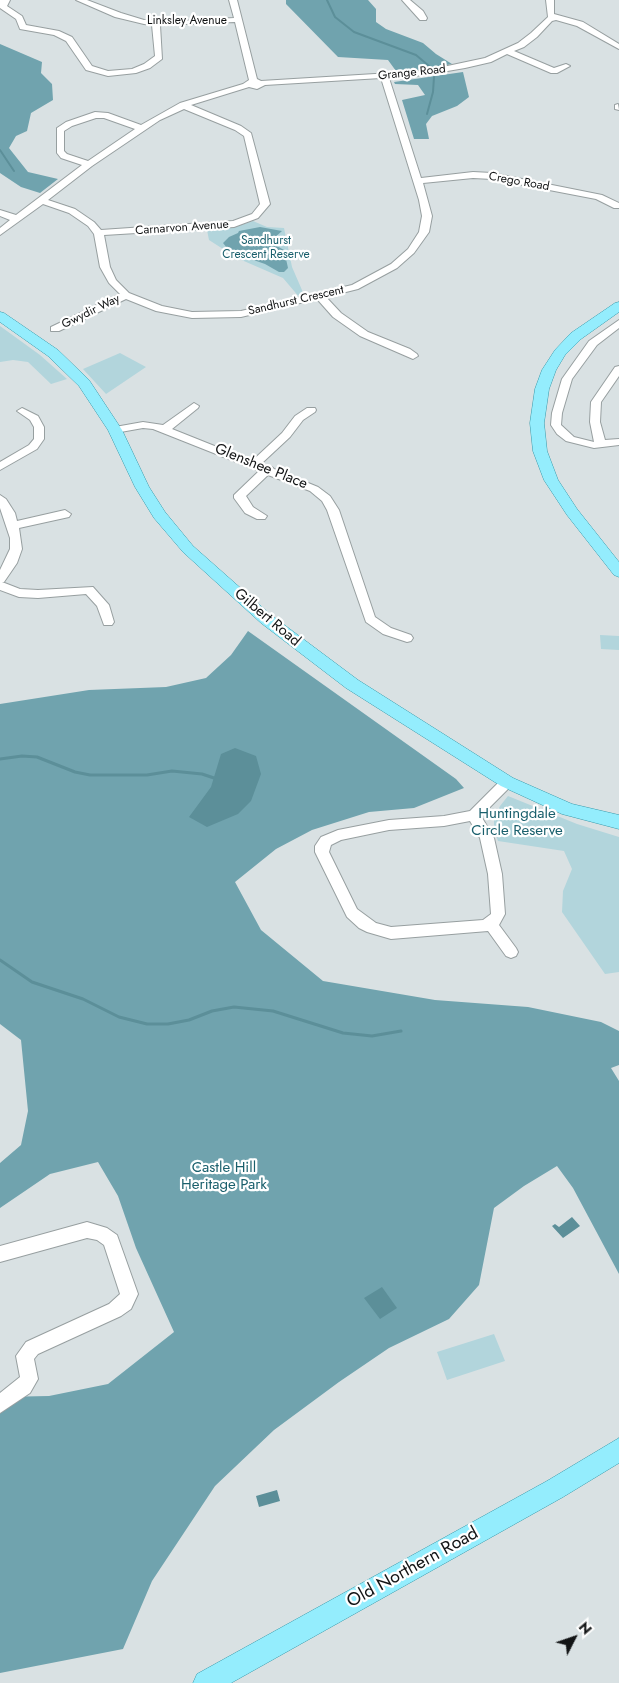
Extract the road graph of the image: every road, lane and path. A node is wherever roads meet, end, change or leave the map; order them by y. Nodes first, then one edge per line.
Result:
1 (6, 0) edge
2 (80, 0) edge
3 (233, 0) edge
4 (406, 0) edge
5 (550, 0) edge
6 (551, 17) junction
7 (423, 18) dead end
8 (237, 20) junction
9 (156, 23) junction
10 (619, 47) edge
11 (508, 52) junction
12 (566, 66) dead end
13 (385, 77) junction
14 (254, 83) junction
15 (183, 105) junction
16 (140, 128) junction
17 (88, 164) junction
18 (418, 182) junction
19 (41, 200) junction
20 (617, 206) dead end
21 (0, 213) edge
22 (18, 219) junction
23 (0, 232) edge
24 (99, 233) junction
25 (126, 295) junction
26 (320, 296) junction
27 (619, 306) edge
28 (0, 316) edge
29 (619, 324) edge
30 (55, 329) dead end
31 (413, 356) dead end
32 (619, 370) edge
33 (194, 406) dead end
34 (311, 410) dead end
35 (22, 411) dead end
36 (164, 429) junction
37 (115, 430) junction
38 (619, 442) edge
39 (600, 444) junction
40 (255, 464) junction
41 (0, 467) edge
42 (268, 469) junction
43 (0, 499) edge
44 (65, 514) dead end
45 (261, 516) dead end
46 (13, 526) junction
47 (619, 572) edge
48 (0, 579) edge
49 (0, 586) edge
50 (108, 622) dead end
51 (407, 638) dead end
52 (506, 782) junction
53 (474, 815) junction
54 (619, 822) edge
55 (491, 924) junction
56 (511, 952) dead end
57 (0, 1254) edge
58 (0, 1404) edge
59 (619, 1450) edge
60 (206, 1683) edge

1 - 9 street
2 - 9 street, Linksley Avenue
3 - 8 street
4 - 7 street
5 - 6 street
6 - 10 street
6 - 11 street, Grange Road
8 - 9 street, Linksley Avenue
8 - 14 street
11 - 12 street
11 - 13 street, Grange Road
13 - 14 street, Grange Road
13 - 18 street, Sandhurst Crescent
14 - 15 street, Grange Road
15 - 16 street, Grange Road
15 - 24 street, Carnarvon Avenue
16 - 17 street, Grange Road
16 - 17 street
17 - 19 street, Grange Road
18 - 20 street, Crego Road
18 - 26 street, Sandhurst Crescent
19 - 22 street, Grange Road
19 - 24 street
21 - 22 street
22 - 23 street, Grange Road
24 - 25 street, Sandhurst Crescent
25 - 26 street, Sandhurst Crescent
25 - 30 street, Gwydir Way
26 - 31 street
27 - 47 main road
28 - 37 main road, Gilbert Road
29 - 39 street
32 - 39 street
33 - 36 street
34 - 40 street
35 - 41 street
36 - 37 street, Glenshee Place
36 - 40 street, Glenshee Place
37 - 52 main road, Gilbert Road
38 - 39 street
40 - 42 street, Glenshee Place
42 - 45 street
42 - 51 street, Glenshee Place
43 - 46 street
44 - 46 street
46 - 48 street
49 - 50 street
52 - 53 street
52 - 54 main road, Gilbert Road
53 - 55 street
53 - 55 street
55 - 56 street
57 - 58 street
59 - 60 main road, Old Northern Road

